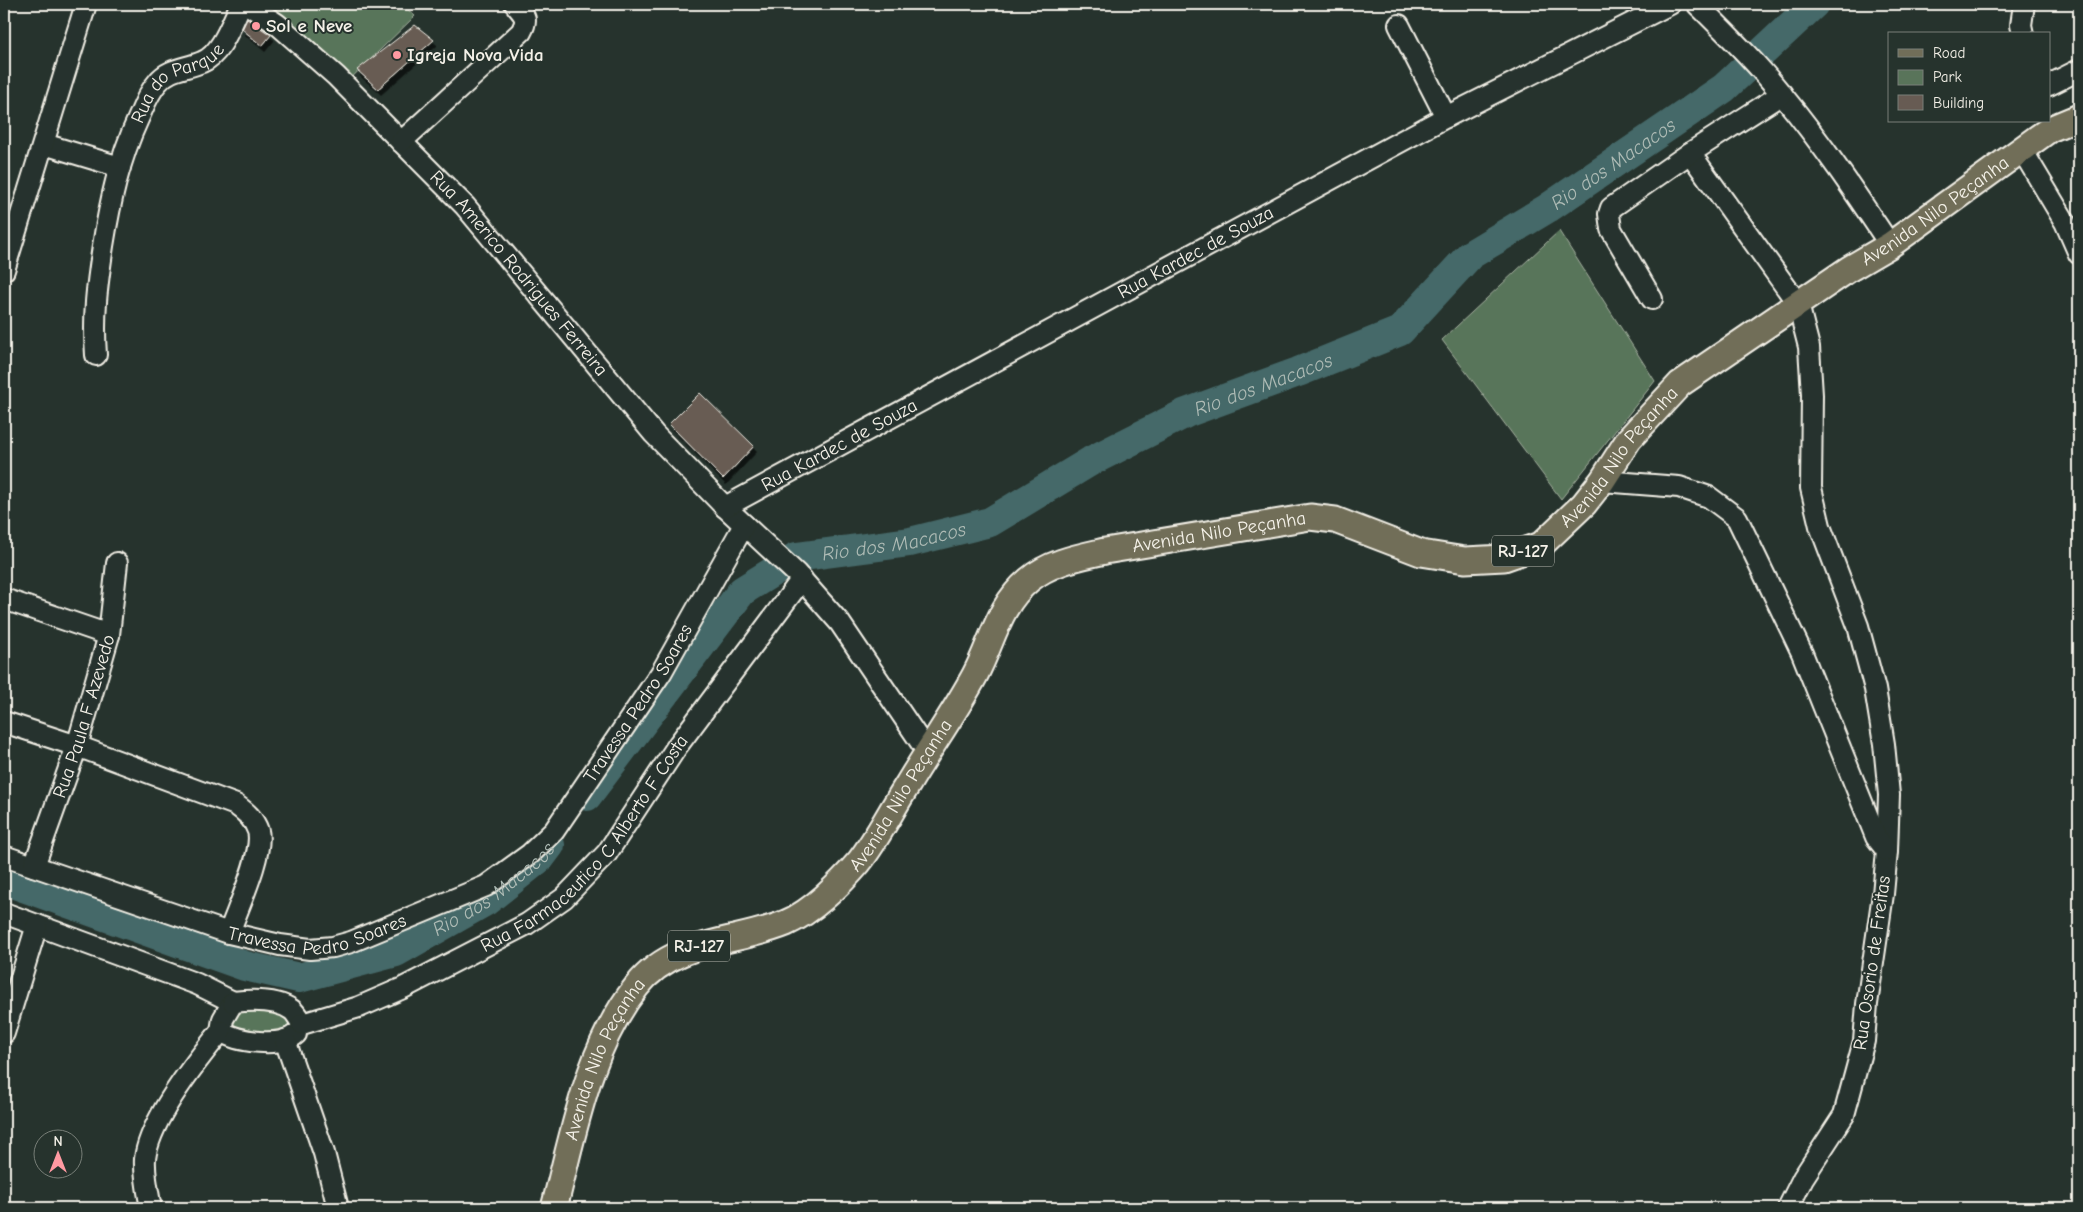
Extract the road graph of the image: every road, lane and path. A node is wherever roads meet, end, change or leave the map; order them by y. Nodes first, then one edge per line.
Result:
1 (86, 4) edge
2 (241, 4) edge
3 (247, 4) edge
4 (515, 4) edge
5 (1670, 4) edge
6 (1697, 4) edge
7 (2024, 4) edge
8 (1399, 25) dead end
9 (2023, 32) edge
10 (2079, 70) edge
11 (2050, 84) edge
12 (1782, 94) junction
13 (2079, 116) edge
14 (1446, 117) junction
15 (2049, 125) edge
16 (402, 142) junction
17 (44, 144) junction
18 (2022, 150) junction
19 (1690, 154) junction
20 (120, 167) junction
21 (8, 245) edge
22 (1890, 245) junction
23 (2079, 254) edge
24 (4, 270) edge
25 (1652, 300) dead end
26 (1798, 304) junction
27 (96, 355) dead end
28 (1602, 481) junction
29 (725, 507) junction
30 (744, 525) junction
31 (117, 563) dead end
32 (799, 576) junction
33 (4, 599) edge
34 (109, 635) junction
35 (4, 722) edge
36 (76, 746) junction
37 (928, 753) junction
38 (1887, 851) junction
39 (4, 856) edge
40 (34, 866) junction
41 (4, 913) edge
42 (37, 925) junction
43 (229, 933) junction
44 (233, 1002) junction
45 (302, 1024) junction
46 (221, 1031) junction
47 (4, 1034) edge
48 (285, 1040) junction
49 (151, 1208) edge
50 (338, 1208) edge
51 (554, 1208) edge
52 (1788, 1208) edge

1 - 17 street
2 - 20 street, Rua do Parque
3 - 16 street, Rua Americo Rodrigues Ferreira
4 - 16 street
5 - 14 street, Rua Kardec de Souza
6 - 12 street
7 - 9 street
8 - 14 street
10 - 11 street
12 - 19 street
12 - 22 street
13 - 15 main road, Avenida Nilo Peçanha / RJ-127
14 - 29 street, Rua Kardec de Souza
15 - 18 main road, Avenida Nilo Peçanha / RJ-127
16 - 29 street, Rua Americo Rodrigues Ferreira
17 - 20 street
17 - 21 street
18 - 22 main road, Avenida Nilo Peçanha / RJ-127
18 - 23 street
19 - 25 street
19 - 26 street
20 - 27 street, Rua do Parque
21 - 24 street
22 - 26 main road, Avenida Nilo Peçanha / RJ-127
26 - 28 main road, Avenida Nilo Peçanha / RJ-127
26 - 38 street, Rua Osorio de Freitas
28 - 37 main road, Avenida Nilo Peçanha / RJ-127
28 - 38 street
29 - 30 street, Rua Americo Rodrigues Ferreira
30 - 32 street, Rua Americo Rodrigues Ferreira
30 - 43 street, Travessa Pedro Soares
31 - 34 street, Rua Paula F Azevedo
32 - 37 street, Rua Americo Rodrigues Ferreira
32 - 45 street, Rua Farmaceutico C Alberto F Costa
33 - 34 street
34 - 36 street, Rua Paula F Azevedo
35 - 36 street
36 - 40 street, Rua Paula F Azevedo
36 - 43 street
37 - 51 main road, Avenida Nilo Peçanha / RJ-127
38 - 52 street, Rua Osorio de Freitas
39 - 40 street, Travessa Pedro Soares
40 - 43 street, Travessa Pedro Soares
41 - 42 street
42 - 44 street
42 - 47 street
44 - 45 street
44 - 46 street
45 - 48 street
46 - 48 street
46 - 49 street
48 - 50 street

